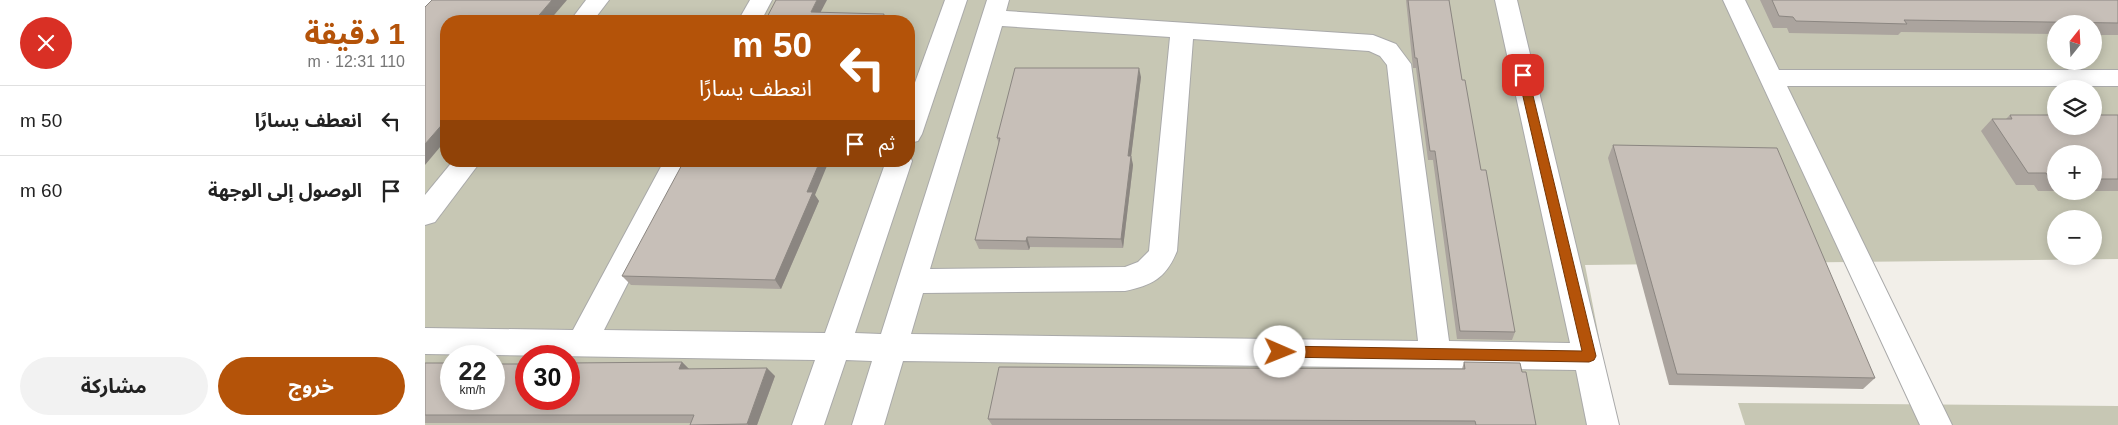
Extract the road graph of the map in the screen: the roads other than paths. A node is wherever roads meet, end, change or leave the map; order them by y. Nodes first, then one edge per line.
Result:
1 (598, 0) edge
2 (761, 0) edge
3 (956, 0) edge
4 (1505, 0) edge
5 (1734, 0) edge
6 (996, 9) edge
7 (586, 15) edge
8 (753, 15) edge
9 (1182, 30) junction
10 (1772, 78) junction
11 (2118, 78) edge
12 (915, 117) edge
13 (463, 167) edge
14 (674, 167) edge
15 (897, 167) edge
16 (425, 214) edge
17 (912, 281) junction
18 (425, 341) edge
19 (582, 342) junction
20 (835, 345) junction
21 (892, 346) junction
22 (1435, 354) junction
23 (1589, 356) junction
24 (808, 425) edge
25 (869, 425) edge
26 (1603, 425) edge
27 (1936, 425) edge

1 - 7 street
2 - 8 street
3 - 12 street
4 - 23 street
5 - 10 street
6 - 9 street
6 - 17 street
9 - 17 street
9 - 22 street
10 - 11 street
10 - 27 street
13 - 16 street
14 - 19 street
15 - 20 street
17 - 21 street
18 - 19 street
19 - 20 street
20 - 21 street
20 - 24 street
21 - 22 street
21 - 25 street
22 - 23 street
23 - 26 street

